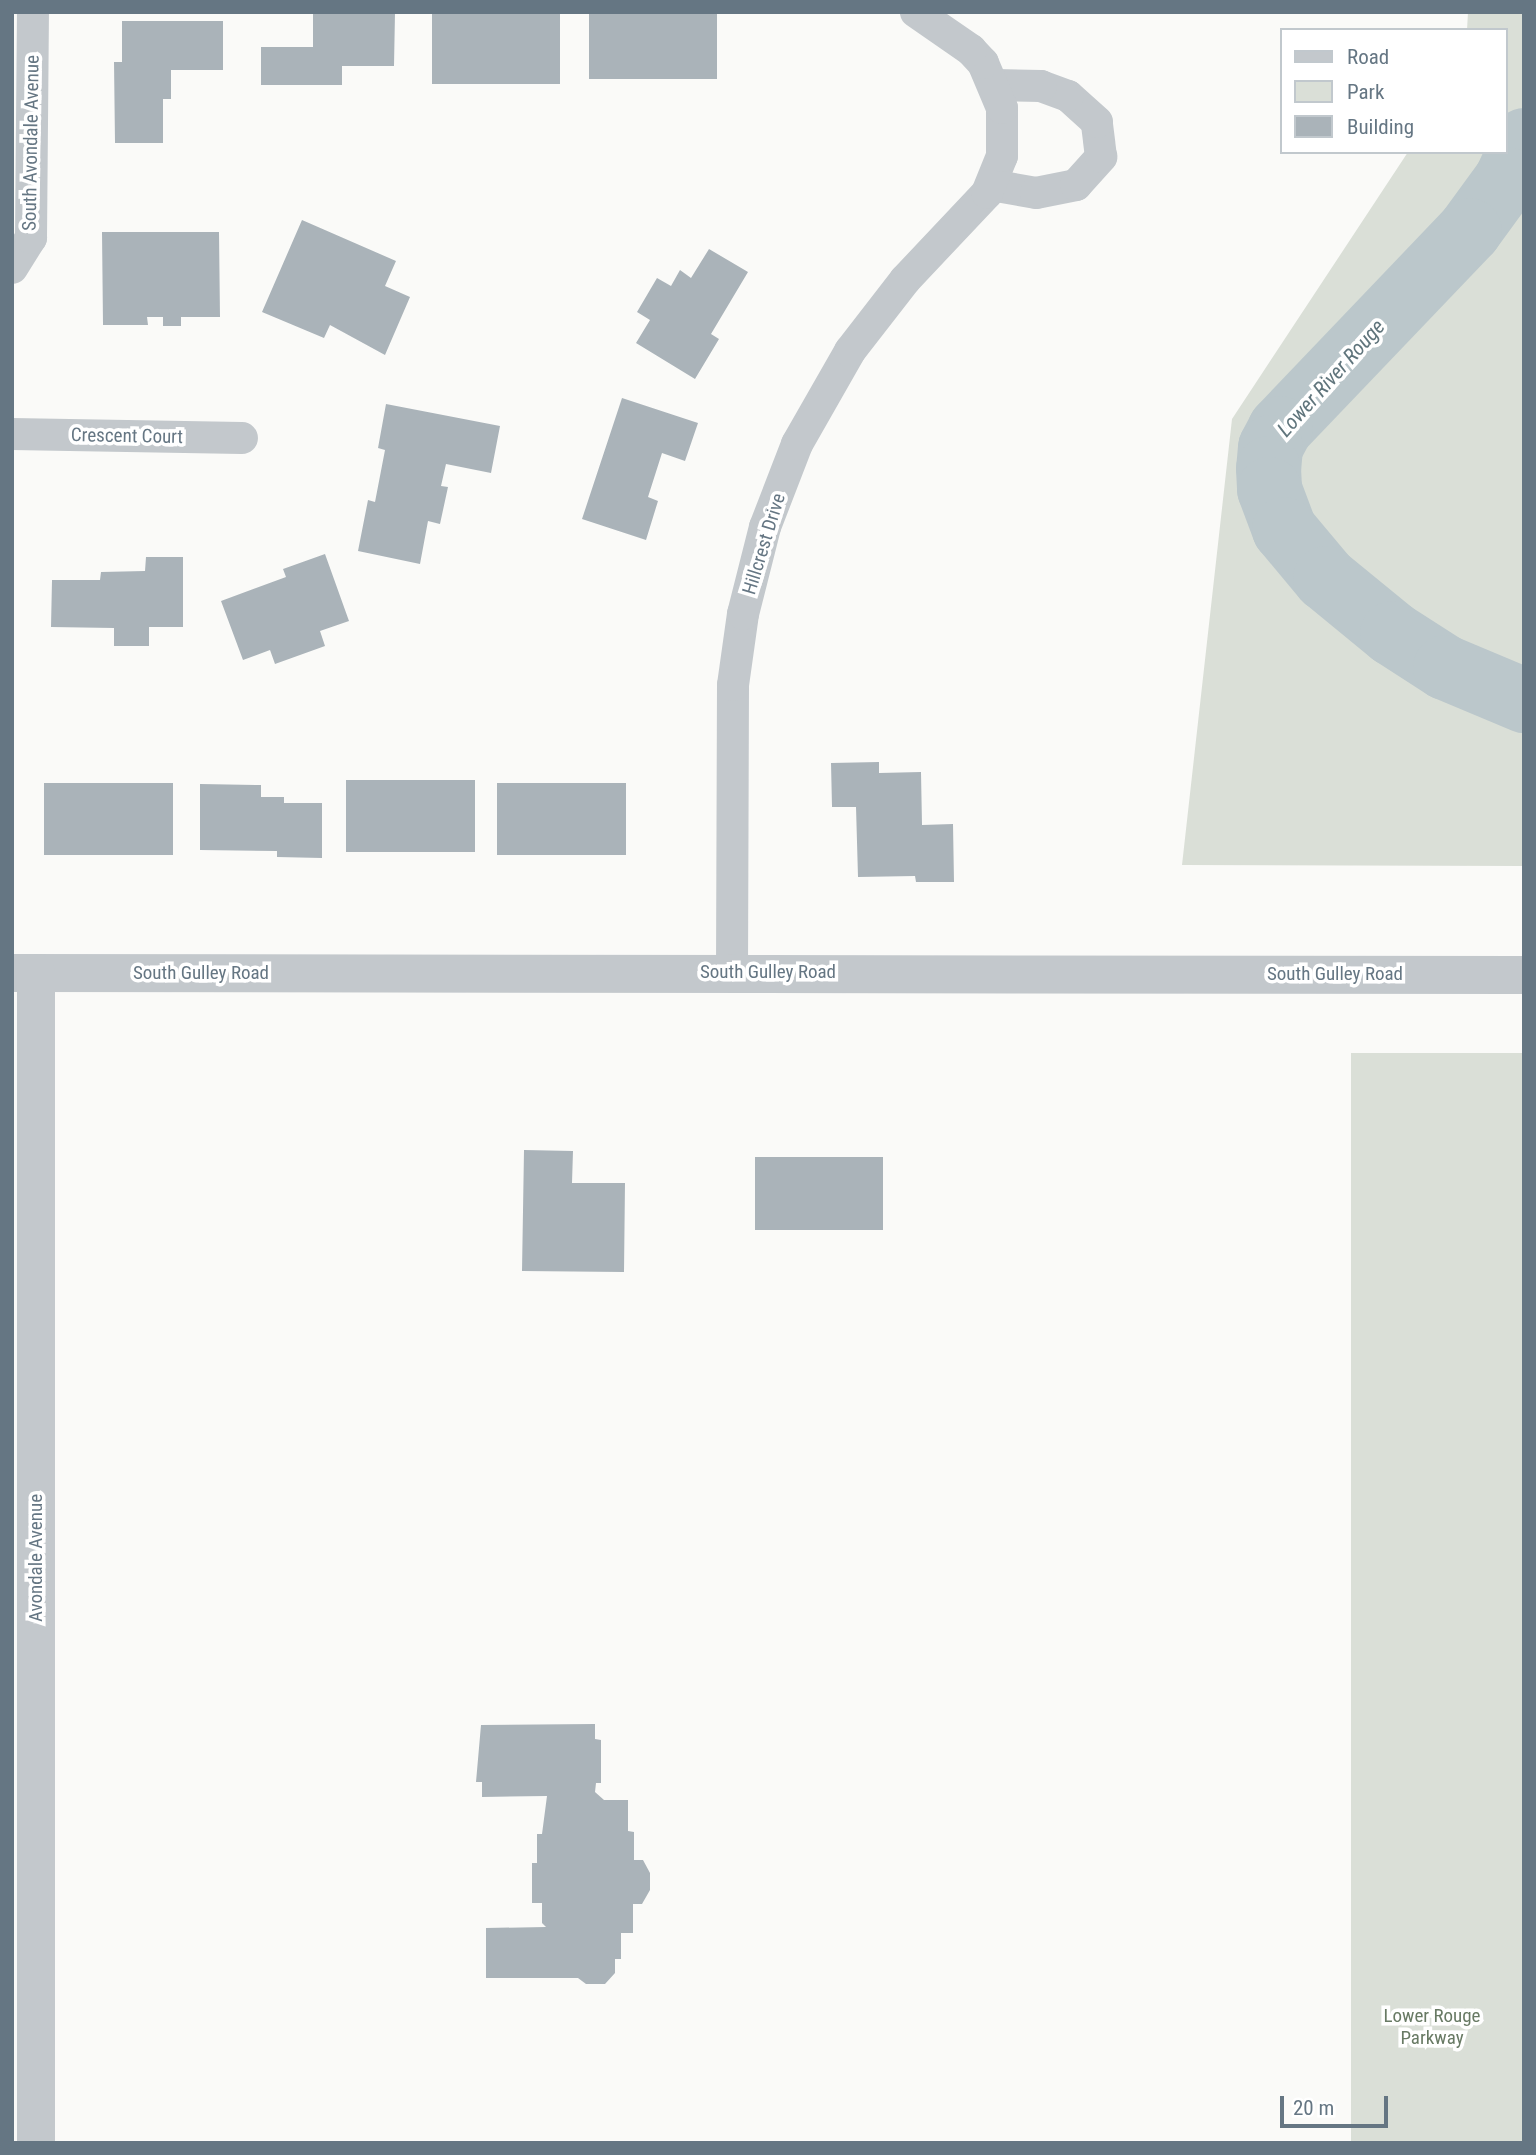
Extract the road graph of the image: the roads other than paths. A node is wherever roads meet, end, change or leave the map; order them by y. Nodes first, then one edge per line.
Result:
1 (33, 12) edge
2 (916, 12) edge
3 (995, 85) junction
4 (991, 185) junction
5 (12, 268) edge
6 (12, 434) edge
7 (242, 438) dead end
8 (732, 971) junction
9 (24, 973) edge
10 (1524, 975) edge
11 (36, 2143) edge

1 - 5 street, South Avondale Avenue
2 - 3 street, Hillcrest Drive
3 - 4 street, Hillcrest Drive
3 - 4 street
4 - 8 street, Hillcrest Drive
6 - 7 street, Crescent Court
8 - 9 street, South Gulley Road
8 - 10 street, South Gulley Road
9 - 11 street, Avondale Avenue

